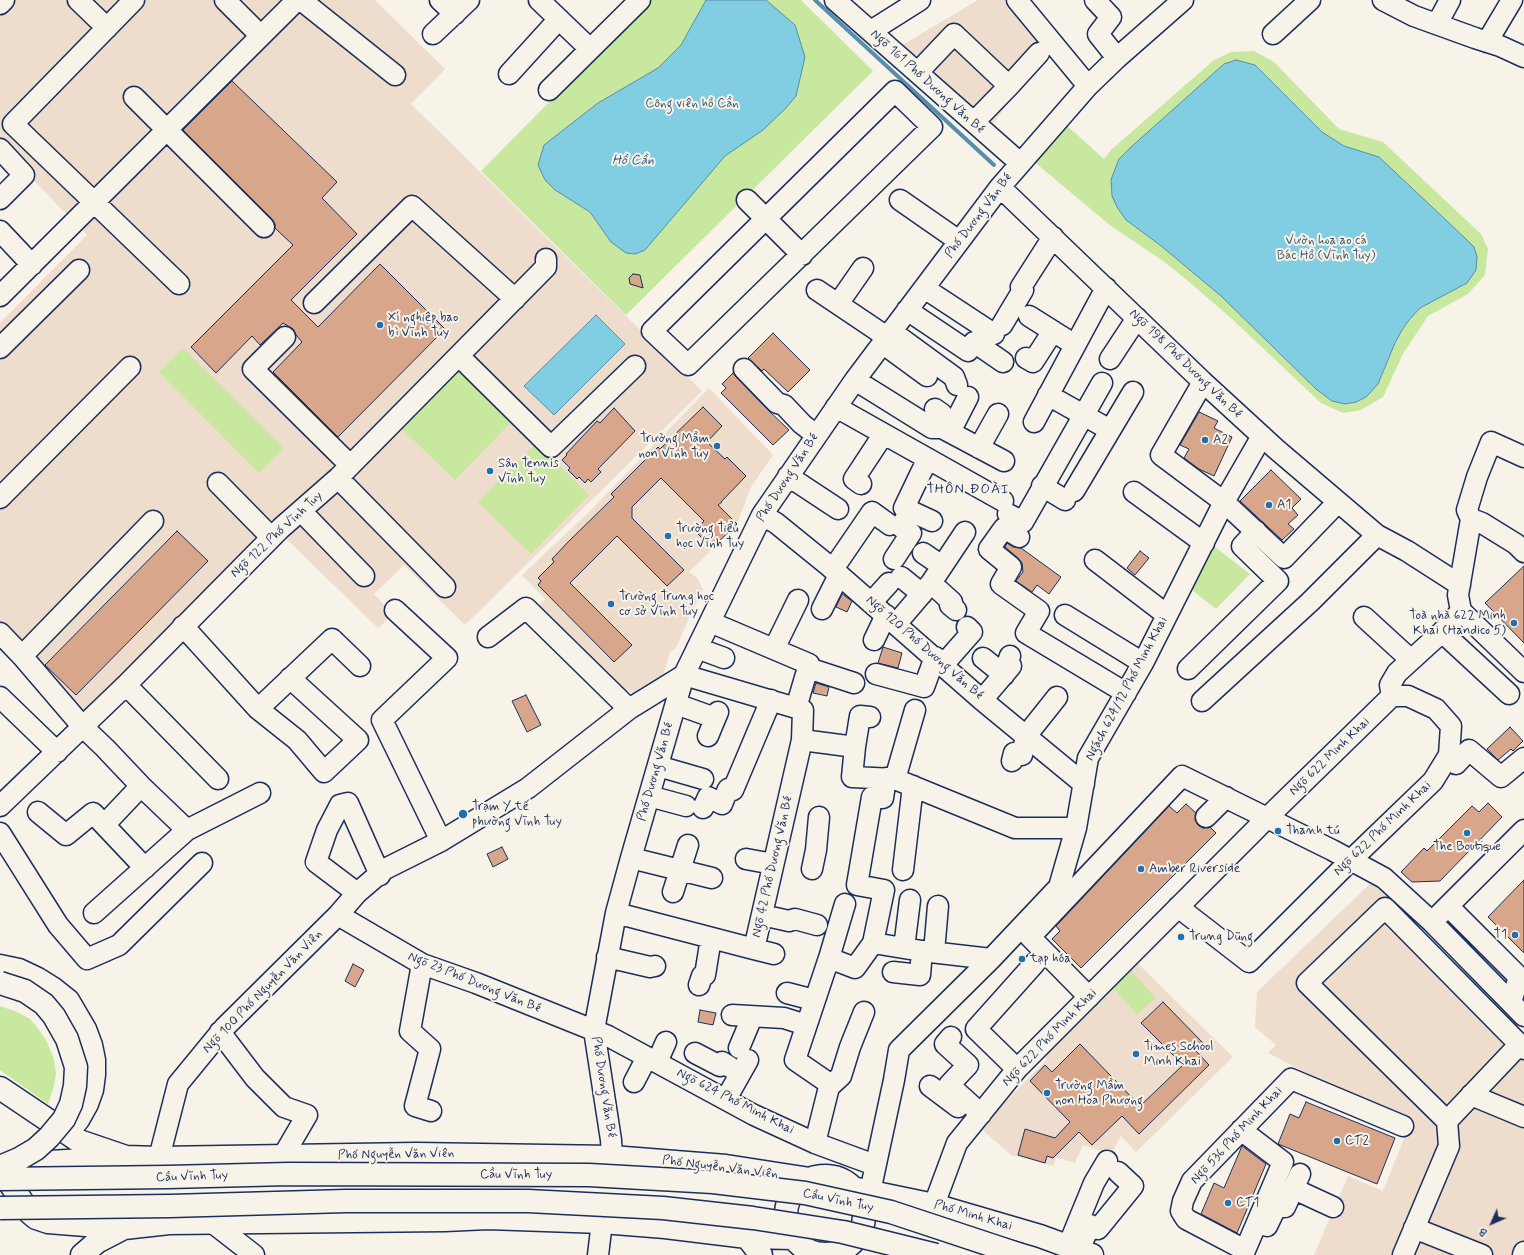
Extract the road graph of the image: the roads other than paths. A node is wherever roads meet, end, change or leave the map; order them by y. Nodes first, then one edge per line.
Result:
1 (4, 0) edge
2 (78, 0) edge
3 (134, 0) edge
4 (225, 0) edge
5 (297, 0) edge
6 (301, 0) edge
7 (440, 0) edge
8 (539, 0) edge
9 (835, 0) edge
10 (920, 0) edge
11 (1017, 0) edge
12 (1096, 0) edge
13 (1183, 0) edge
14 (1310, 0) edge
15 (1383, 0) edge
16 (1450, 0) edge
17 (1512, 0) edge
18 (634, 2) edge
19 (0, 4) edge
20 (462, 7) edge
21 (559, 20) junction
22 (1437, 24) junction
23 (107, 28) junction
24 (871, 31) junction
25 (433, 34) dead end
26 (1272, 34) dead end
27 (261, 36) junction
28 (1487, 42) junction
29 (590, 49) junction
30 (1039, 53) dead end
31 (1524, 57) edge
32 (1117, 58) junction
33 (918, 72) junction
34 (509, 74) dead end
35 (395, 75) dead end
36 (1009, 86) junction
37 (1088, 86) junction
38 (549, 90) dead end
39 (134, 97) dead end
40 (938, 110) junction
41 (974, 122) junction
42 (167, 131) junction
43 (0, 149) edge
44 (1020, 163) junction
45 (1000, 187) junction
46 (0, 199) edge
47 (747, 200) dead end
48 (900, 200) dead end
49 (94, 203) junction
50 (765, 218) junction
51 (264, 227) dead end
52 (0, 231) edge
53 (1053, 237) junction
54 (959, 241) junction
55 (802, 255) junction
56 (546, 260) dead end
57 (32, 265) junction
58 (863, 268) dead end
59 (79, 270) dead end
60 (4, 284) edge
61 (179, 284) dead end
62 (924, 288) junction
63 (1106, 288) junction
64 (817, 290) dead end
65 (515, 299) junction
66 (314, 303) dead end
67 (838, 304) junction
68 (907, 310) junction
69 (1029, 316) dead end
70 (1136, 318) junction
71 (1053, 331) junction
72 (285, 337) dead end
73 (887, 337) junction
74 (991, 337) junction
75 (1075, 345) junction
76 (0, 348) edge
77 (459, 356) junction
78 (1026, 358) dead end
79 (1110, 359) dead end
80 (1003, 362) dead end
81 (635, 366) dead end
82 (130, 367) dead end
83 (744, 369) dead end
84 (927, 376) dead end
85 (855, 380) junction
86 (1203, 382) junction
87 (1102, 383) dead end
88 (965, 387) junction
89 (1133, 392) dead end
90 (1048, 395) junction
91 (836, 407) junction
92 (998, 414) dead end
93 (1083, 415) junction
94 (1034, 422) dead end
95 (940, 423) junction
96 (1110, 430) junction
97 (816, 435) junction
98 (883, 435) junction
99 (1262, 436) junction
100 (979, 448) junction
101 (1524, 457) edge
102 (927, 460) junction
103 (1004, 461) dead end
104 (344, 472) junction
105 (788, 476) junction
106 (218, 483) dead end
107 (861, 484) dead end
108 (1042, 486) junction
109 (1134, 492) dead end
110 (0, 498) edge
111 (1224, 502) junction
112 (1338, 502) junction
113 (838, 509) dead end
114 (301, 511) junction
115 (910, 511) junction
116 (762, 515) junction
117 (1471, 519) junction
118 (153, 521) dead end
119 (932, 521) dead end
120 (890, 525) dead end
121 (1256, 531) junction
122 (965, 532) dead end
123 (1377, 535) junction
124 (271, 537) junction
125 (1019, 537) dead end
126 (1204, 543) junction
127 (1524, 552) edge
128 (923, 553) dead end
129 (1095, 560) dead end
130 (942, 566) junction
131 (1420, 566) dead end
132 (836, 572) junction
133 (895, 573) junction
134 (364, 576) dead end
135 (445, 587) dead end
136 (927, 589) junction
137 (1460, 597) junction
138 (798, 600) dead end
139 (871, 602) junction
140 (822, 609) dead end
141 (395, 610) dead end
142 (956, 610) dead end
143 (1065, 615) dead end
144 (1167, 615) junction
145 (1364, 617) dead end
146 (891, 620) junction
147 (710, 622) junction
148 (183, 626) junction
149 (967, 627) dead end
150 (1442, 632) junction
151 (0, 633) edge
152 (488, 637) dead end
153 (874, 640) dead end
154 (697, 648) junction
155 (774, 649) junction
156 (22, 656) junction
157 (1010, 656) dead end
158 (724, 658) dead end
159 (983, 658) dead end
160 (1411, 660) junction
161 (939, 661) junction
162 (1143, 663) junction
163 (360, 666) dead end
164 (808, 668) junction
165 (1188, 669) dead end
166 (1524, 672) edge
167 (876, 674) dead end
168 (684, 675) junction
169 (1004, 675) junction
170 (290, 678) junction
171 (854, 683) dead end
172 (126, 685) junction
173 (1126, 693) junction
174 (1509, 694) dead end
175 (1392, 696) junction
176 (0, 697) edge
177 (1056, 697) dead end
178 (771, 700) junction
179 (982, 700) junction
180 (1202, 701) dead end
181 (676, 704) junction
182 (796, 708) junction
183 (258, 709) junction
184 (629, 709) junction
185 (915, 710) dead end
186 (870, 717) dead end
187 (82, 726) junction
188 (708, 736) dead end
189 (1026, 736) junction
190 (802, 740) junction
191 (855, 747) junction
192 (57, 752) junction
193 (1524, 758) edge
194 (1012, 760) dead end
195 (1456, 764) dead end
196 (658, 766) junction
197 (218, 778) dead end
198 (703, 778) dead end
199 (898, 781) junction
200 (1084, 784) junction
201 (141, 786) junction
202 (260, 793) dead end
203 (649, 796) junction
204 (1226, 797) junction
205 (788, 802) junction
206 (0, 806) edge
207 (38, 812) dead end
208 (1206, 817) dead end
209 (1268, 818) junction
210 (105, 824) junction
211 (1076, 828) junction
212 (187, 830) junction
213 (0, 833) edge
214 (1521, 838) edge
215 (441, 840) junction
216 (688, 845) dead end
217 (631, 858) junction
218 (746, 859) dead end
219 (1351, 860) junction
220 (202, 863) dead end
221 (774, 864) junction
222 (145, 868) junction
223 (812, 869) dead end
224 (903, 870) dead end
225 (679, 871) junction
226 (380, 874) junction
227 (712, 878) dead end
228 (673, 892) dead end
229 (357, 893) junction
230 (910, 900) dead end
231 (845, 904) dead end
232 (938, 906) dead end
233 (1448, 906) junction
234 (1178, 907) junction
235 (94, 913) dead end
236 (616, 913) junction
237 (338, 915) junction
238 (762, 915) junction
239 (1432, 922) junction
240 (817, 925) dead end
241 (711, 938) junction
242 (873, 943) junction
243 (754, 949) junction
244 (920, 950) junction
245 (774, 954) dead end
246 (607, 957) junction
247 (829, 958) junction
248 (990, 958) junction
249 (422, 964) junction
250 (1035, 964) dead end
251 (0, 965) edge
252 (655, 966) dead end
253 (893, 972) dead end
254 (0, 983) edge
255 (699, 985) dead end
256 (787, 993) dead end
257 (1089, 997) junction
258 (814, 1000) junction
259 (1517, 1009) edge
260 (864, 1012) dead end
261 (732, 1015) dead end
262 (752, 1017) junction
263 (806, 1025) junction
264 (594, 1030) junction
265 (220, 1032) junction
266 (951, 1037) dead end
267 (666, 1042) dead end
268 (1522, 1047) edge
269 (695, 1053) dead end
270 (652, 1060) junction
271 (737, 1064) junction
272 (1017, 1069) junction
273 (634, 1082) dead end
274 (930, 1086) dead end
275 (830, 1087) junction
276 (0, 1088) edge
277 (1471, 1095) junction
278 (726, 1099) junction
279 (431, 1111) dead end
280 (978, 1117) junction
281 (1524, 1117) edge
282 (1447, 1121) junction
283 (1403, 1126) dead end
284 (1241, 1130) junction
285 (68, 1134) junction
286 (815, 1143) junction
287 (382, 1154) junction
288 (441, 1154) junction
289 (283, 1156) junction
290 (126, 1157) junction
291 (612, 1157) junction
292 (159, 1158) junction
293 (3, 1175) edge
294 (810, 1179) junction
295 (865, 1184) junction
296 (934, 1205) junction
297 (1333, 1207) dead end
298 (0, 1208) edge
299 (389, 1220) junction
300 (445, 1220) junction
301 (602, 1222) junction
302 (213, 1223) junction
303 (124, 1228) junction
304 (1414, 1228) junction
305 (747, 1237) junction
306 (794, 1245) edge
307 (1080, 1250) edge
308 (1247, 1253) edge
309 (837, 1254) edge
310 (82, 1255) edge
311 (254, 1255) edge
312 (598, 1255) edge
313 (761, 1255) edge
314 (936, 1255) edge
315 (1021, 1255) edge
316 (1403, 1255) edge
317 (1482, 1255) edge

1 - 19 street
2 - 23 street
3 - 23 street
4 - 27 street
5 - 27 street
6 - 35 street
7 - 20 street
8 - 21 street
9 - 24 street, Ngõ 161 Phố Dương Văn Bé
10 - 24 street
11 - 37 street
12 - 32 street
13 - 32 street, Phố Dương Văn Bé
14 - 26 street
15 - 22 street
16 - 22 street
17 - 28 street
18 - 29 street
20 - 25 street
21 - 29 street
21 - 34 street
22 - 28 street
23 - 49 street
24 - 33 street, Ngõ 161 Phố Dương Văn Bé
27 - 42 street
28 - 31 street
29 - 38 street
30 - 36 street
32 - 37 street, Phố Dương Văn Bé
33 - 36 street
33 - 40 street, Ngõ 161 Phố Dương Văn Bé
36 - 41 street
37 - 44 street, Phố Dương Văn Bé
39 - 42 street
40 - 41 street, Ngõ 161 Phố Dương Văn Bé
40 - 50 street
40 - 55 street
41 - 44 street, Ngõ 161 Phố Dương Văn Bé
42 - 49 street
42 - 51 street
43 - 46 street
44 - 45 street, Phố Dương Văn Bé
45 - 53 street, Ngõ 198 Phố Dương Văn Bé
45 - 54 street, Phố Dương Văn Bé
47 - 50 street
48 - 54 street
49 - 57 street
49 - 61 street
50 - 55 street
50 - 55 street
52 - 57 street
53 - 63 street, Ngõ 198 Phố Dương Văn Bé
53 - 74 street
54 - 62 street, Phố Dương Văn Bé
56 - 65 street, Ngõ 122 Phố Vĩnh Tuy
57 - 60 street
58 - 67 street
59 - 76 street
62 - 68 street, Phố Dương Văn Bé
62 - 74 street
63 - 70 street, Ngõ 198 Phố Dương Văn Bé
63 - 75 street
64 - 67 street
65 - 66 street
65 - 77 street, Ngõ 122 Phố Vĩnh Tuy
67 - 73 street
68 - 73 street, Phố Dương Văn Bé
68 - 74 street
69 - 71 street
70 - 79 street
70 - 86 street, Ngõ 198 Phố Dương Văn Bé
71 - 75 street
71 - 78 street
72 - 104 street
73 - 84 street
73 - 85 street, Phố Dương Văn Bé
73 - 88 street
74 - 80 street
74 - 88 street
75 - 90 street
77 - 81 street
77 - 104 street, Ngõ 122 Phố Vĩnh Tuy
82 - 110 street
83 - 97 street
85 - 91 street, Phố Dương Văn Bé
85 - 95 street
86 - 99 street, Ngõ 198 Phố Dương Văn Bé
86 - 111 street
87 - 93 street
88 - 95 street
89 - 96 street
90 - 93 street
90 - 94 street
91 - 97 street, Phố Dương Văn Bé
91 - 98 street
92 - 100 street
93 - 96 street
93 - 108 street
95 - 100 street
96 - 108 street
97 - 105 street, Phố Dương Văn Bé
98 - 102 street
98 - 107 street
99 - 111 street, Ngách 624/12 Phố Minh Khai
99 - 112 street, Ngõ 198 Phố Dương Văn Bé
100 - 103 street
101 - 117 street
102 - 108 street
102 - 115 street
104 - 114 street, Ngõ 122 Phố Vĩnh Tuy
104 - 135 street
105 - 113 street
105 - 116 street, Phố Dương Văn Bé
106 - 124 street
109 - 126 street
111 - 121 street
111 - 126 street, Ngách 624/12 Phố Minh Khai
112 - 121 street
112 - 123 street, Ngõ 198 Phố Dương Văn Bé
114 - 124 street, Ngõ 122 Phố Vĩnh Tuy
114 - 134 street
115 - 119 street
115 - 133 street
116 - 132 street, Ngõ 120 Phố Dương Văn Bé
116 - 147 street, Phố Dương Văn Bé
117 - 127 street
117 - 137 street
118 - 156 street
120 - 132 street
121 - 165 street
122 - 130 street
123 - 137 street, Ngõ 198 Phố Dương Văn Bé
123 - 180 street
124 - 148 street, Ngõ 122 Phố Vĩnh Tuy
125 - 173 street
126 - 144 street, Ngách 624/12 Phố Minh Khai
128 - 130 street
129 - 144 street
130 - 136 street
131 - 137 street
132 - 139 street, Ngõ 120 Phố Dương Văn Bé
132 - 140 street
133 - 136 street
133 - 139 street
136 - 142 street
136 - 146 street
137 - 150 street
137 - 166 street
138 - 155 street
139 - 146 street, Ngõ 120 Phố Dương Văn Bé
141 - 215 street
143 - 162 street
144 - 162 street, Ngách 624/12 Phố Minh Khai
145 - 160 street
146 - 153 street
146 - 161 street, Ngõ 120 Phố Dương Văn Bé
147 - 154 street, Phố Dương Văn Bé
147 - 155 street
148 - 172 street, Ngõ 122 Phố Vĩnh Tuy
148 - 183 street
149 - 161 street
150 - 160 street
150 - 174 street
151 - 156 street
152 - 184 street
154 - 158 street
154 - 168 street, Phố Dương Văn Bé
155 - 164 street
156 - 187 street
157 - 169 street
159 - 169 street
160 - 175 street
161 - 167 street
161 - 179 street, Ngõ 120 Phố Dương Văn Bé
162 - 173 street, Ngách 624/12 Phố Minh Khai
163 - 170 street
164 - 171 street
164 - 182 street
168 - 178 street
168 - 181 street, Phố Dương Văn Bé
168 - 184 street, Ngõ 100 Phố Nguyễn Văn Viên
169 - 179 street
170 - 183 street
170 - 183 street
172 - 187 street, Ngõ 122 Phố Vĩnh Tuy
172 - 197 street
173 - 200 street, Ngách 624/12 Phố Minh Khai
175 - 209 street, Ngõ 622 Minh Khai
175 - 219 street, Ngõ 622 Phố Minh Khai
176 - 192 street
177 - 189 street
178 - 182 street
178 - 203 street
179 - 189 street, Ngõ 120 Phố Dương Văn Bé
181 - 188 street
181 - 196 street, Phố Dương Văn Bé
182 - 190 street, Ngõ 42 Phố Dương Văn Bé
184 - 215 street, Ngõ 100 Phố Nguyễn Văn Viên
185 - 199 street
186 - 191 street
187 - 192 street, Ngõ 122 Phố Vĩnh Tuy
187 - 201 street
189 - 194 street
189 - 200 street, Ngõ 120 Phố Dương Văn Bé
190 - 191 street
190 - 205 street, Ngõ 42 Phố Dương Văn Bé
191 - 199 street
192 - 206 street, Ngõ 122 Phố Vĩnh Tuy
193 - 195 street
196 - 198 street
196 - 203 street, Phố Dương Văn Bé
199 - 211 street
199 - 224 street
199 - 242 street
200 - 211 street, Ngách 624/12 Phố Minh Khai
201 - 210 street
201 - 212 street
202 - 212 street
203 - 217 street, Phố Dương Văn Bé
204 - 208 street
204 - 209 street
204 - 257 street
205 - 221 street, Ngõ 42 Phố Dương Văn Bé
205 - 223 street
207 - 210 street
209 - 219 street
209 - 234 street, Ngõ 622 Phố Minh Khai
210 - 222 street
211 - 248 street, Ngách 624/12 Phố Minh Khai
212 - 222 street
213 - 220 street
214 - 233 street
215 - 226 street, Ngõ 100 Phố Nguyễn Văn Viên
216 - 225 street
217 - 225 street
217 - 236 street, Phố Dương Văn Bé
218 - 221 street
219 - 234 street, Ngõ 622 Phố Minh Khai
219 - 239 street
221 - 238 street, Ngõ 42 Phố Dương Văn Bé
222 - 235 street
225 - 227 street
225 - 228 street
226 - 229 street, Ngõ 100 Phố Nguyễn Văn Viên
226 - 229 street
229 - 237 street, Ngõ 100 Phố Nguyễn Văn Viên
230 - 244 street
231 - 247 street
232 - 244 street
233 - 239 street
233 - 259 street
234 - 257 street, Ngõ 622 Phố Minh Khai
236 - 241 street, Ngõ 42 Phố Dương Văn Bé
236 - 246 street, Phố Dương Văn Bé
237 - 249 street, Ngõ 23 Phố Dương Văn Bé
237 - 265 street, Ngõ 100 Phố Nguyễn Văn Viên
238 - 240 street
238 - 243 street, Ngõ 42 Phố Dương Văn Bé
239 - 259 street
241 - 243 street, Ngõ 42 Phố Dương Văn Bé
241 - 255 street
242 - 244 street
242 - 247 street
243 - 245 street
244 - 248 street
244 - 253 street
246 - 252 street
246 - 264 street, Phố Dương Văn Bé
247 - 258 street
248 - 295 street, Ngách 624/12 Phố Minh Khai
249 - 264 street, Ngõ 23 Phố Dương Văn Bé
249 - 279 street
250 - 272 street
251 - 285 street
254 - 293 main road, bridge
256 - 258 street
257 - 272 street, Ngõ 622 Phố Minh Khai
258 - 263 street
260 - 275 street
261 - 262 street
262 - 263 street
262 - 271 street
263 - 275 street
264 - 270 street, Ngõ 624 Phố Minh Khai
264 - 291 street, Phố Dương Văn Bé
265 - 289 street
265 - 292 street, Ngõ 100 Phố Nguyễn Văn Viên
266 - 280 street
267 - 270 street
268 - 277 street
268 - 282 street
269 - 271 street
270 - 273 street
270 - 278 street, Ngõ 624 Phố Minh Khai
271 - 278 street
272 - 280 street, Ngõ 622 Phố Minh Khai
274 - 280 street
275 - 286 street
276 - 285 main road, Phố Nguyễn Văn Viên
277 - 281 street
277 - 282 street
278 - 286 street, Ngõ 624 Phố Minh Khai
280 - 296 street, Ngõ 622 Phố Minh Khai
282 - 304 street
283 - 284 street, Ngõ 536 Phố Minh Khai
284 - 308 street
284 - 308 street, Ngõ 536 Phố Minh Khai
285 - 290 main road, Phố Nguyễn Văn Viên
286 - 295 street, Ngõ 624 Phố Minh Khai
287 - 288 main road, Phố Nguyễn Văn Viên
287 - 289 main road, Phố Nguyễn Văn Viên
287 - 299 main road
288 - 291 main road, Phố Nguyễn Văn Viên
288 - 300 main road
289 - 292 main road, Phố Nguyễn Văn Viên
290 - 292 main road, Phố Nguyễn Văn Viên
290 - 293 main road
291 - 294 main road, Phố Nguyễn Văn Viên
293 - 303 main road
293 - 315 main road, Cầu Vĩnh Tuy, bridge
294 - 295 main road
294 - 306 main road
295 - 296 main road, Phố Minh Khai
295 - 309 main road
296 - 307 main road, Phố Minh Khai
297 - 308 street
298 - 314 main road, Cầu Vĩnh Tuy, bridge
299 - 300 main road
299 - 302 main road
300 - 301 main road
301 - 305 main road
301 - 312 street
302 - 303 main road
302 - 311 street
303 - 310 main road
304 - 316 street
304 - 317 street
305 - 306 main road
305 - 313 main road
306 - 309 main road
307 - 307 street

